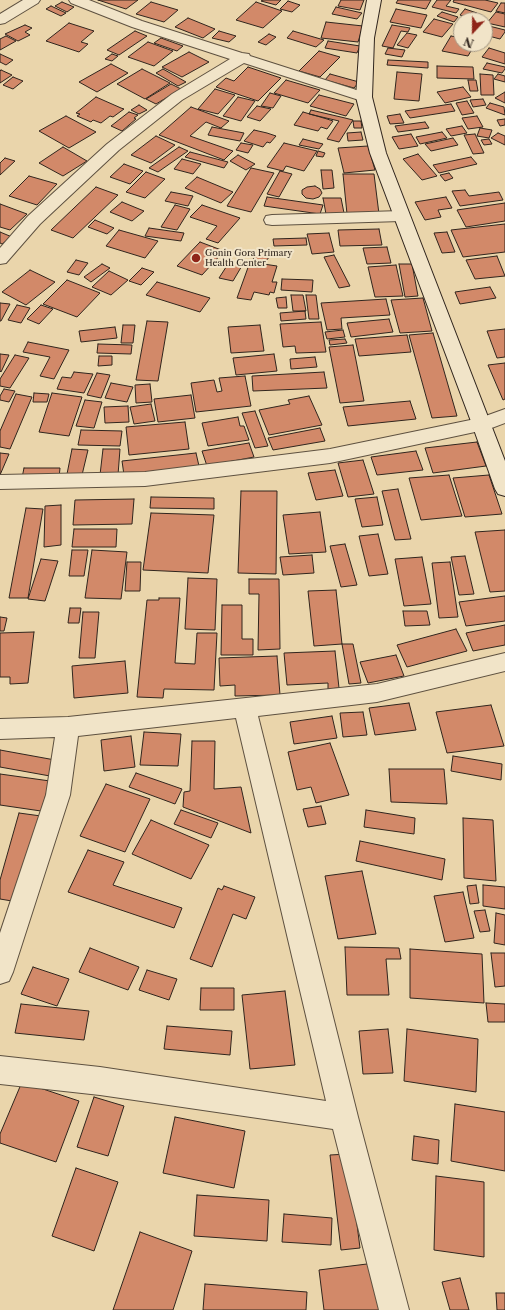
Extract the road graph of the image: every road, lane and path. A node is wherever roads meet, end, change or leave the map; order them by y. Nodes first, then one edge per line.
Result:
1 (33, 0) edge
2 (76, 0) edge
3 (374, 0) edge
4 (0, 20) edge
5 (244, 57) junction
6 (364, 97) junction
7 (401, 216) junction
8 (272, 220) dead end
9 (0, 259) edge
10 (505, 416) edge
11 (482, 424) junction
12 (0, 482) edge
13 (505, 489) edge
14 (505, 662) edge
15 (245, 707) junction
16 (68, 727) junction
17 (0, 729) edge
18 (0, 972) edge
19 (0, 1070) edge
20 (344, 1117) junction
21 (394, 1310) edge

1 - 4 street
2 - 5 street
3 - 6 street
5 - 6 street
5 - 9 street
6 - 7 street
7 - 8 street
7 - 11 street
10 - 11 street
11 - 12 street
11 - 13 street
14 - 15 street
15 - 16 street
15 - 20 street
16 - 17 street
16 - 18 street
19 - 20 street
20 - 21 street

